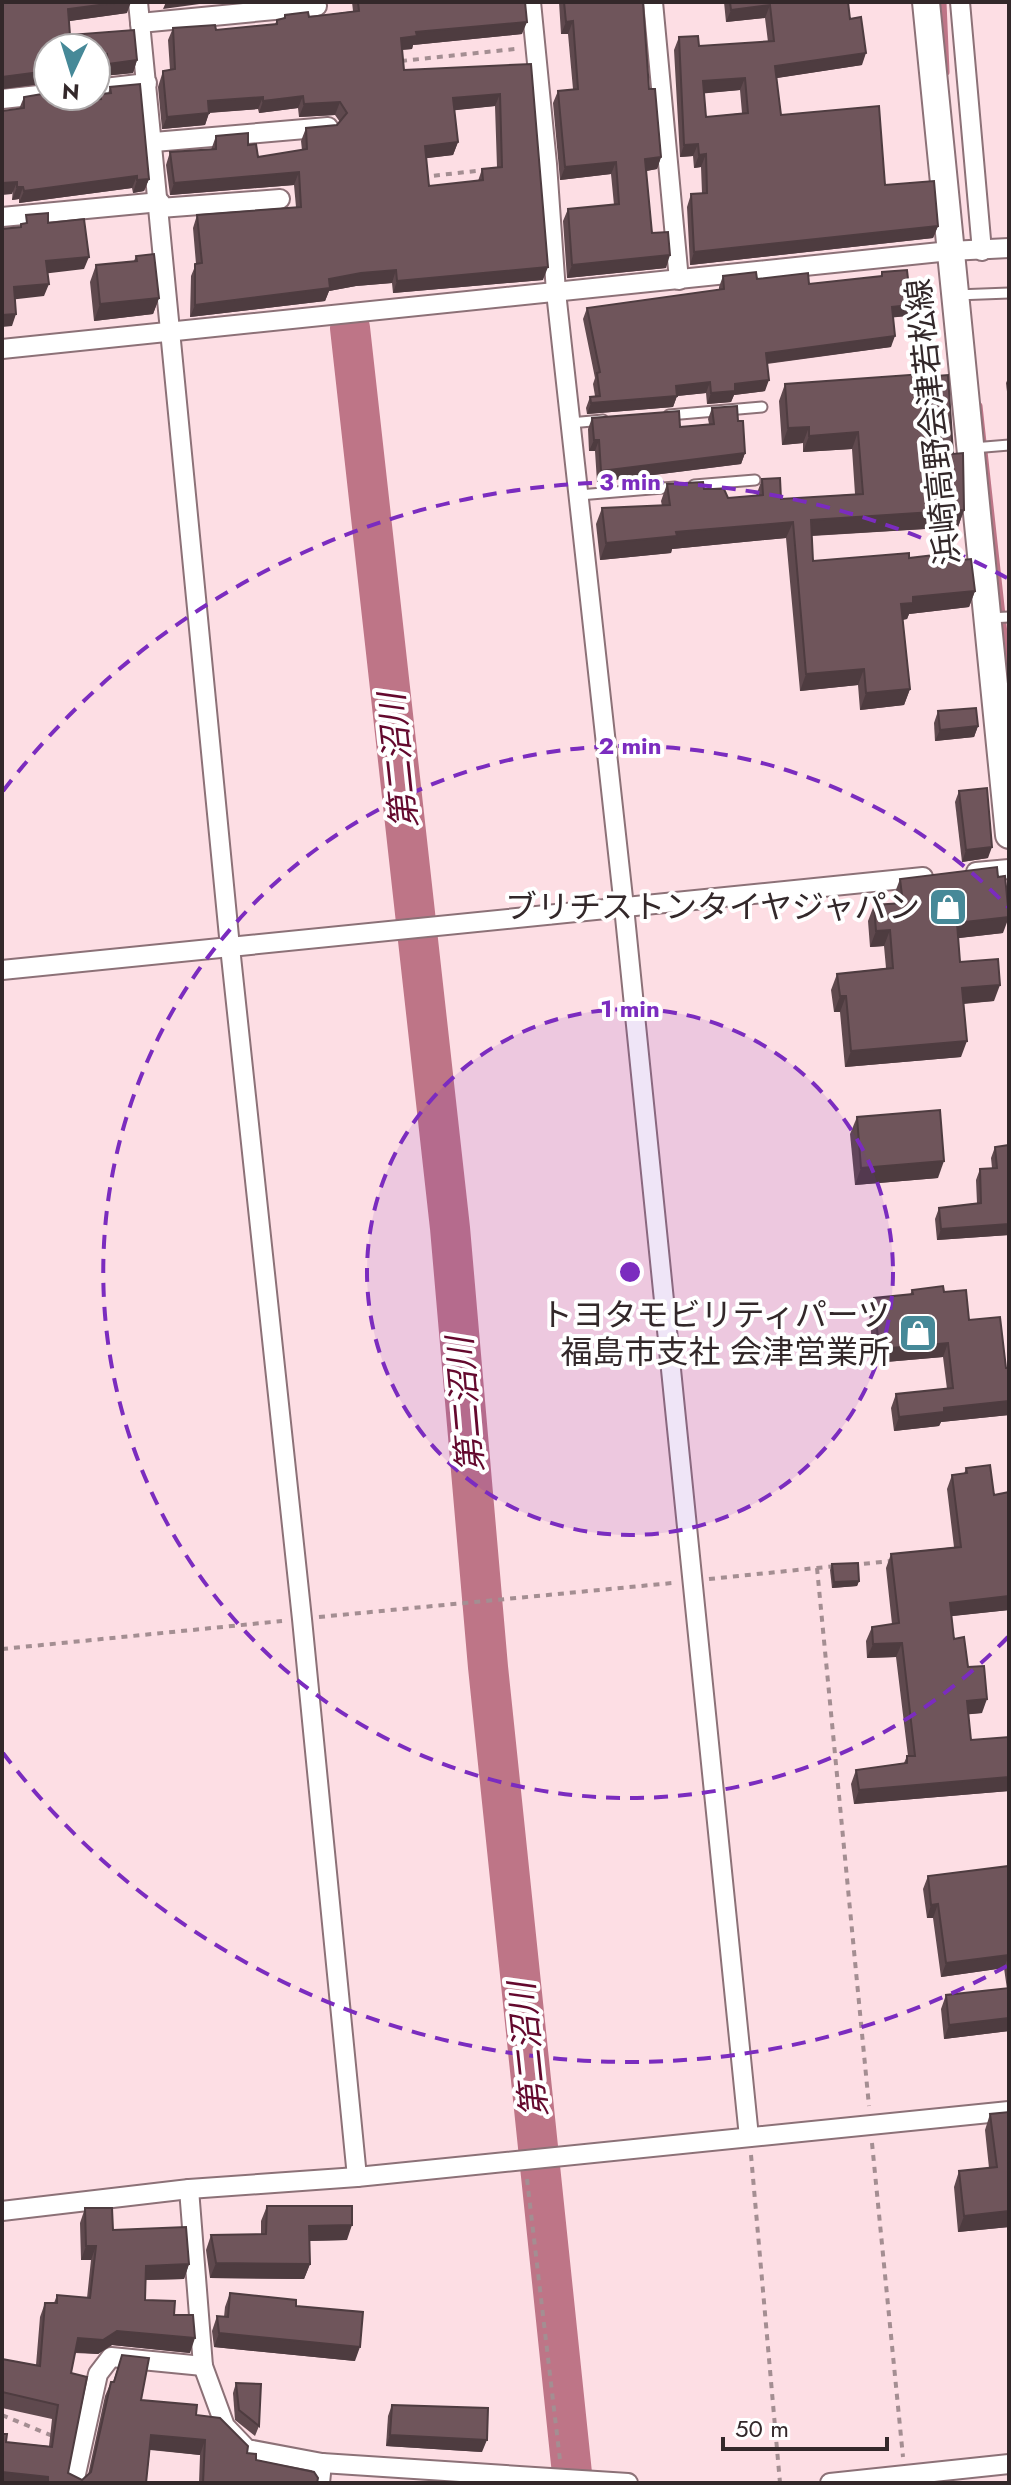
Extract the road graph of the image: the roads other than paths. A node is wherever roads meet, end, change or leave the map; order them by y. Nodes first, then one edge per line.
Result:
1 (138, 2) edge
2 (531, 2) edge
3 (653, 2) edge
4 (926, 2) edge
5 (960, 2) edge
6 (317, 6) dead end
7 (140, 23) junction
8 (147, 83) junction
9 (112, 87) edge
10 (32, 96) edge
11 (2, 99) edge
12 (331, 126) edge
13 (154, 142) junction
14 (280, 199) dead end
15 (160, 205) junction
16 (2, 217) edge
17 (1009, 248) edge
18 (950, 251) junction
19 (982, 251) junction
20 (679, 280) junction
21 (556, 292) junction
22 (1009, 293) edge
23 (955, 295) junction
24 (171, 332) junction
25 (2, 349) edge
26 (762, 407) dead end
27 (659, 416) edge
28 (614, 419) edge
29 (570, 423) junction
30 (1004, 445) edge
31 (970, 448) junction
32 (755, 480) dead end
33 (579, 495) junction
34 (998, 618) edge
35 (1006, 770) edge
36 (1009, 835) edge
37 (1009, 869) edge
38 (624, 907) junction
39 (230, 947) junction
40 (2, 970) edge
41 (1009, 2111) edge
42 (749, 2137) junction
43 (357, 2177) junction
44 (189, 2189) junction
45 (2, 2211) edge
46 (203, 2366) junction
47 (322, 2463) junction
48 (1009, 2464) edge
49 (74, 2483) edge
50 (320, 2483) edge
51 (628, 2483) edge
52 (830, 2483) edge

1 - 7 street
2 - 21 street
3 - 20 street
4 - 18 main road, 浜崎高野会津若松線
5 - 19 street
6 - 7 street
7 - 8 street
8 - 9 street
8 - 13 street
10 - 11 street
12 - 13 street
13 - 15 street
14 - 15 street
15 - 16 street
15 - 24 street
17 - 19 street
18 - 19 street
18 - 20 street
18 - 23 main road, 浜崎高野会津若松線
20 - 21 street
21 - 24 street
21 - 29 street
22 - 23 lane
23 - 31 main road, 浜崎高野会津若松線
24 - 25 street
24 - 39 street
26 - 27 lane
28 - 29 lane
29 - 33 street
30 - 31 lane
31 - 34 main road, 浜崎高野会津若松線
32 - 33 lane
33 - 38 street
34 - 35 main road, 浜崎高野会津若松線
35 - 36 main road, 浜崎高野会津若松線
37 - 38 street
38 - 39 street
38 - 42 street
39 - 40 street
39 - 43 street
41 - 42 street
42 - 43 street
43 - 44 street
44 - 45 street
44 - 46 street
46 - 47 street
46 - 49 street
47 - 50 street
47 - 51 street
48 - 52 street

